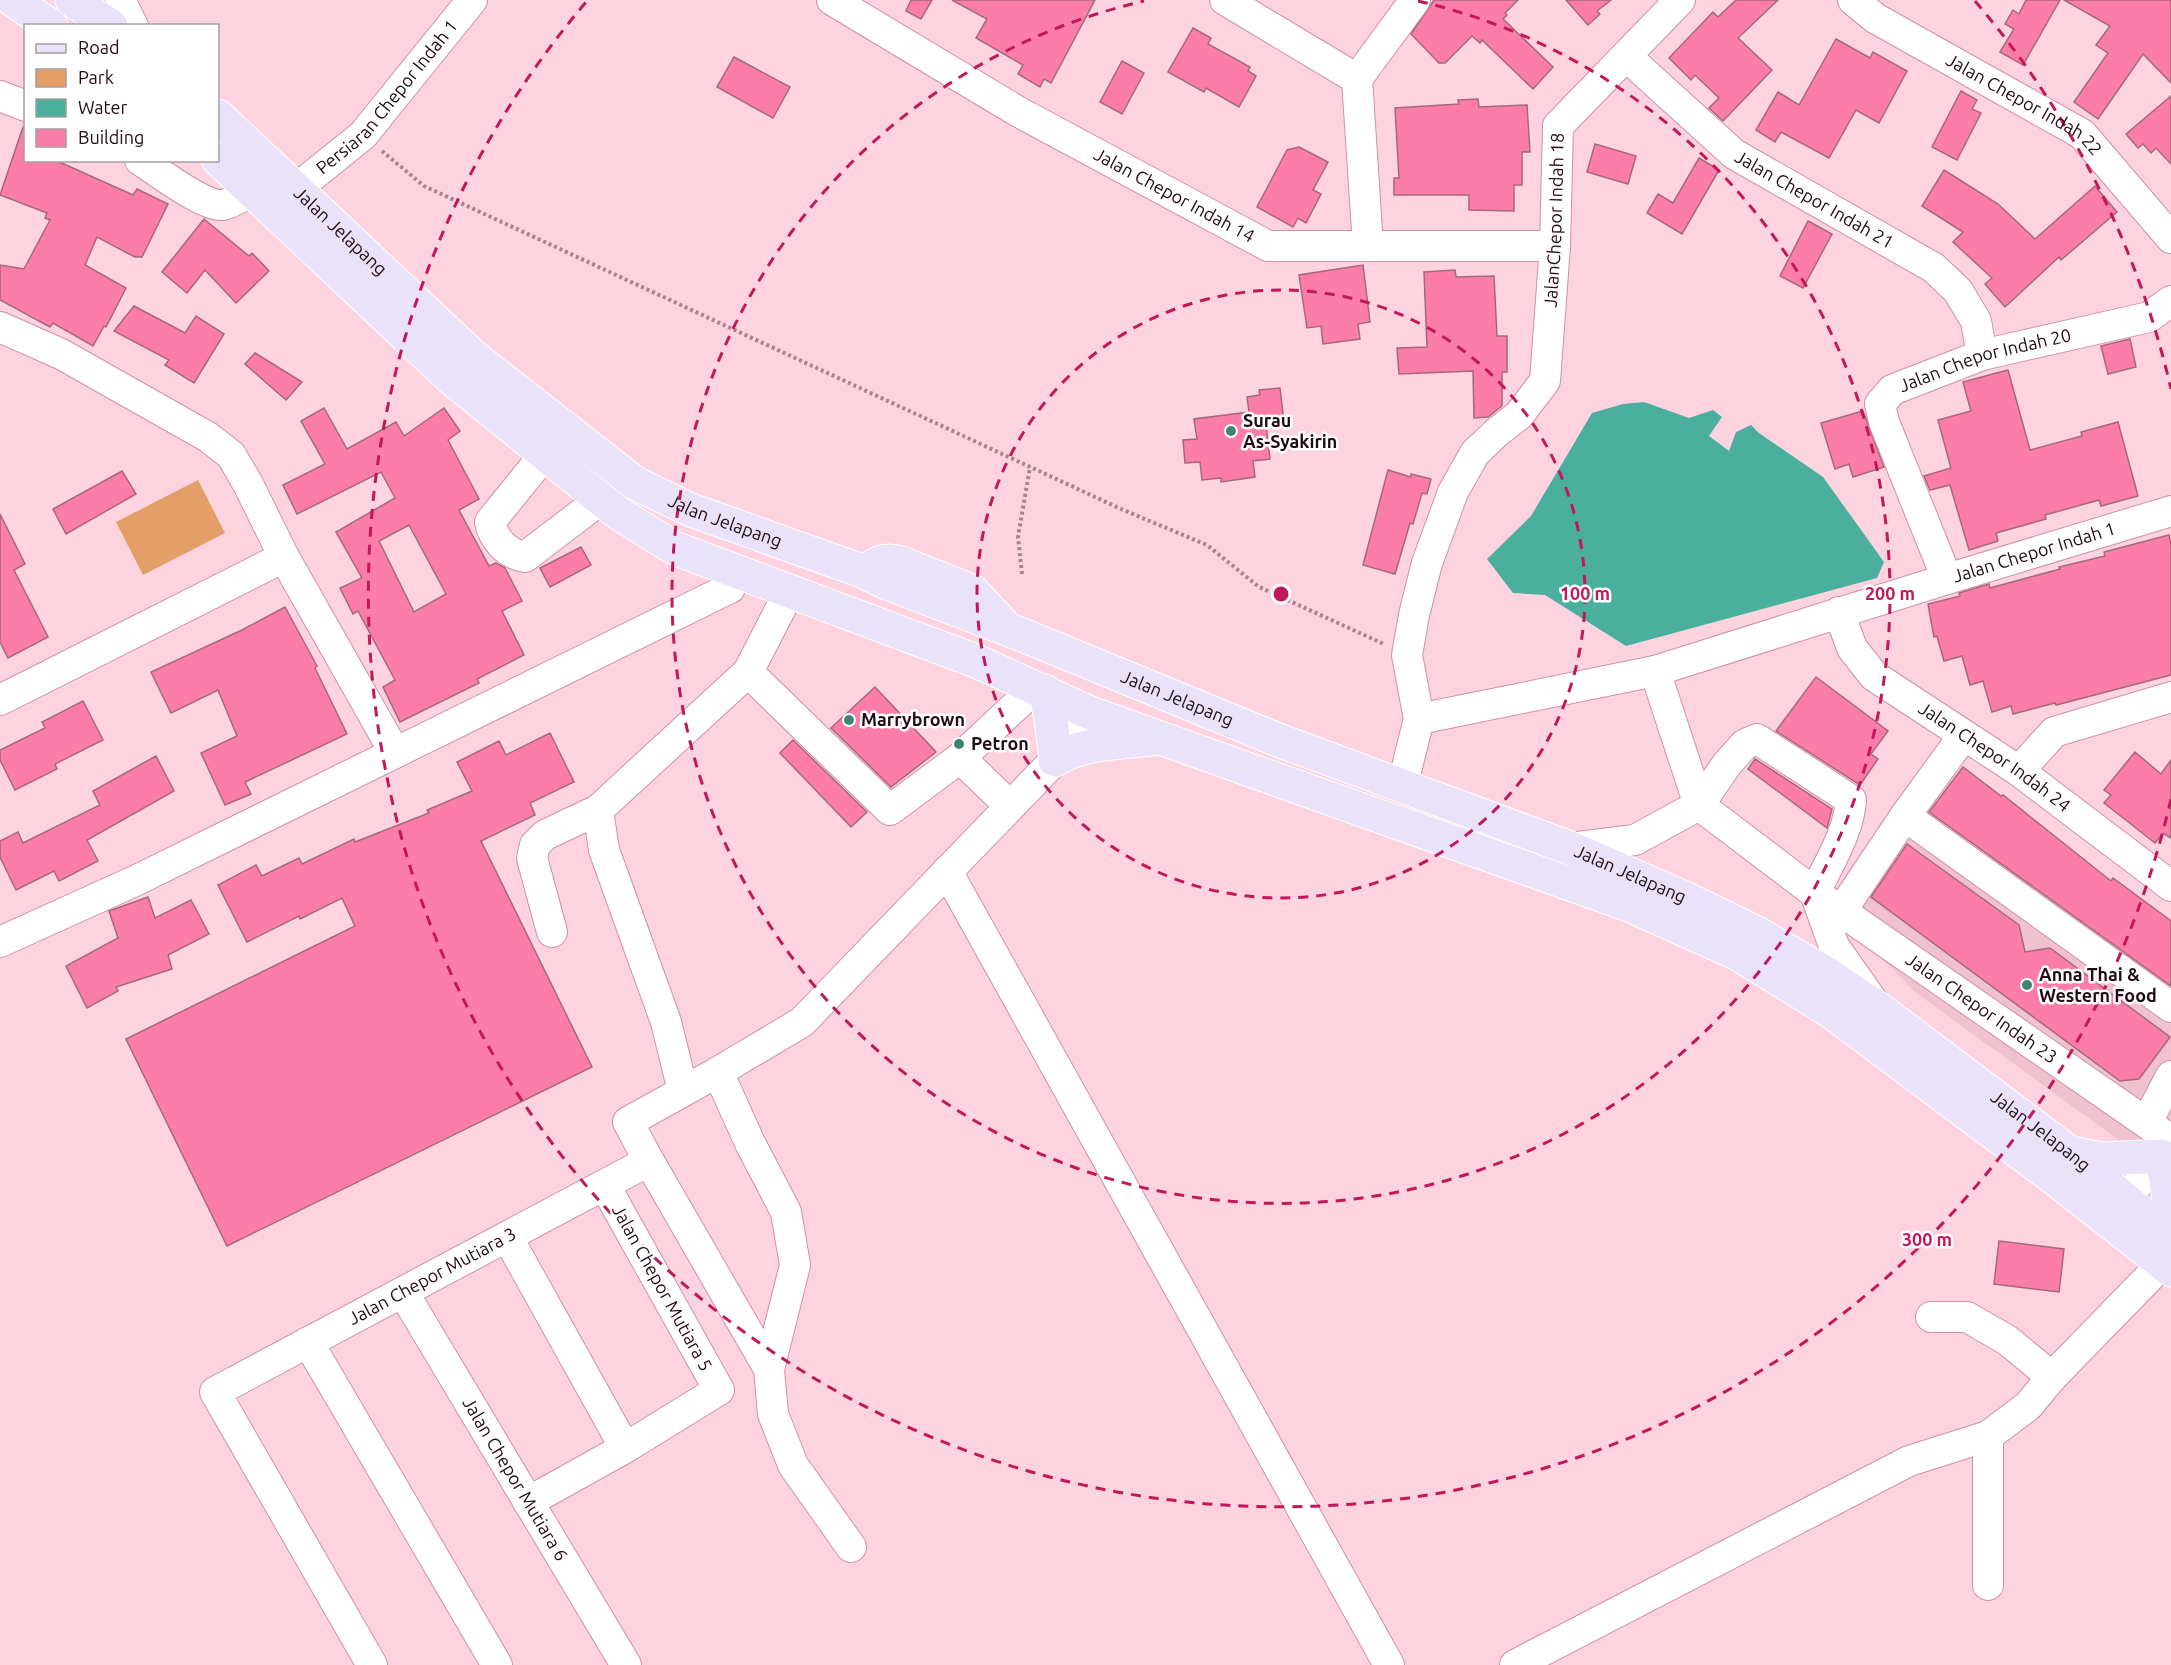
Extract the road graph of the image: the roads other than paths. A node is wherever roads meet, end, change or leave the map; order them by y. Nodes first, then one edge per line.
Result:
1 (13, 0) edge
2 (72, 0) edge
3 (120, 0) edge
4 (472, 0) edge
5 (832, 0) edge
6 (1225, 0) edge
7 (1415, 0) edge
8 (1680, 0) edge
9 (1853, 0) edge
10 (48, 24) edge
11 (108, 24) edge
12 (132, 24) edge
13 (1626, 56) junction
14 (1357, 78) junction
15 (0, 96) edge
16 (24, 105) edge
17 (219, 117) edge
18 (219, 160) edge
19 (143, 162) edge
20 (296, 189) junction
21 (253, 190) junction
22 (2171, 238) edge
23 (1368, 246) junction
24 (1555, 246) junction
25 (2171, 301) edge
26 (0, 327) edge
27 (1982, 355) junction
28 (544, 454) junction
29 (601, 499) junction
30 (2171, 511) edge
31 (674, 548) junction
32 (284, 557) junction
33 (827, 560) junction
34 (1947, 579) junction
35 (730, 588) junction
36 (795, 602) junction
37 (1839, 612) junction
38 (1056, 649) junction
39 (1654, 671) junction
40 (748, 672) junction
41 (1150, 688) junction
42 (1040, 689) junction
43 (2171, 697) edge
44 (0, 699) edge
45 (1090, 713) junction
46 (1419, 719) junction
47 (1964, 735) junction
48 (1161, 739) junction
49 (395, 753) junction
50 (960, 758) junction
51 (1055, 759) junction
52 (2019, 771) junction
53 (1402, 787) junction
54 (1699, 805) junction
55 (1010, 806) junction
56 (598, 810) junction
57 (1905, 816) junction
58 (1570, 848) junction
59 (947, 871) junction
60 (2171, 886) edge
61 (1815, 893) junction
62 (1842, 910) junction
63 (552, 932) dead end
64 (0, 942) edge
65 (2171, 1007) edge
66 (1879, 1010) junction
67 (718, 1072) junction
68 (2171, 1077) edge
69 (683, 1091) junction
70 (2147, 1122) junction
71 (2168, 1148) edge
72 (2070, 1153) junction
73 (649, 1161) junction
74 (605, 1186) junction
75 (2171, 1212) edge
76 (2123, 1215) junction
77 (508, 1238) junction
78 (2168, 1257) edge
79 (403, 1292) junction
80 (1931, 1317) dead end
81 (308, 1342) junction
82 (769, 1370) junction
83 (2052, 1377) junction
84 (1988, 1436) junction
85 (625, 1448) junction
86 (528, 1502) junction
87 (851, 1547) dead end
88 (1988, 1585) dead end
89 (372, 1665) edge
90 (497, 1665) edge
91 (626, 1665) edge
92 (1389, 1665) edge
93 (1515, 1665) edge

1 - 10 main road
2 - 11 main road
3 - 12 street
4 - 20 street, Persiaran Chepor Indah 1
5 - 23 street, Jalan Chepor Indah 14
6 - 14 street
7 - 14 street
8 - 13 street, JalanChepor Indah 18
9 - 22 street, Jalan Chepor Indah 22
13 - 24 street, JalanChepor Indah 18
13 - 27 street, Jalan Chepor Indah 21
14 - 23 street
15 - 16 street
17 - 20 main road, Jalan Jelapang
18 - 21 main road, Jalan Jelapang
19 - 21 street
20 - 33 main road, Jalan Jelapang
21 - 28 main road, Jalan Jelapang
23 - 24 street, Jalan Chepor Indah 14
24 - 46 street, JalanChepor Indah 18
25 - 27 street, Jalan Chepor Indah 20
26 - 32 street
27 - 34 street, Jalan Chepor Indah 20
28 - 29 main road, Jalan Jelapang
28 - 29 street
29 - 31 main road, Jalan Jelapang
30 - 34 street, Jalan Chepor Indah 1
31 - 35 main road
31 - 36 main road, Jalan Jelapang
32 - 44 street
32 - 49 street
33 - 36 main road
33 - 38 main road, Jalan Jelapang
34 - 37 street, Jalan Chepor Indah 1
35 - 36 main road
35 - 49 street
36 - 40 street
36 - 42 main road, Jalan Jelapang
37 - 39 street, Jalan Chepor Indah 1
37 - 47 street, Jalan Chepor Indah 24
38 - 41 main road, Jalan Jelapang
38 - 45 main road
39 - 46 street, Jalan Chepor Indah 1
39 - 54 street
40 - 50 street
40 - 56 street
41 - 45 main road
41 - 53 main road, Jalan Jelapang
42 - 45 main road, Jalan Jelapang
42 - 50 street
42 - 51 main road
43 - 52 street
45 - 48 main road, Jalan Jelapang
45 - 51 street
46 - 53 street
47 - 52 street, Jalan Chepor Indah 24
47 - 57 street
48 - 51 main road
48 - 76 main road, Jalan Jelapang
49 - 64 street
50 - 55 street
51 - 55 street
52 - 60 street, Jalan Chepor Indah 24
53 - 58 main road, Jalan Jelapang
54 - 58 street
54 - 61 street, Jalan Chepor Indah 23
54 - 61 street
55 - 59 street
56 - 63 street
56 - 69 street
57 - 62 street
57 - 65 street
58 - 66 main road, Jalan Jelapang
59 - 67 street
59 - 92 street
61 - 62 street, Jalan Chepor Indah 23
61 - 66 street
62 - 70 street, Jalan Chepor Indah 23
66 - 72 main road, Jalan Jelapang
67 - 69 street
67 - 82 street
68 - 70 street
69 - 73 street
70 - 71 street, Jalan Chepor Indah 23
71 - 72 main road
71 - 75 main road
71 - 76 street
72 - 76 main road, Jalan Jelapang
73 - 74 street, Jalan Chepor Mutiara 3
73 - 82 street
74 - 77 street, Jalan Chepor Mutiara 3
74 - 85 street, Jalan Chepor Mutiara 5
76 - 78 main road, Jalan Jelapang
77 - 79 street, Jalan Chepor Mutiara 3
77 - 85 street
78 - 83 street
79 - 81 street, Jalan Chepor Mutiara 3
79 - 86 street, Jalan Chepor Mutiara 6
80 - 83 street
81 - 89 street, Jalan Chepor Mutiara 3
81 - 90 street
82 - 87 street
83 - 84 street
84 - 88 street
84 - 93 street
85 - 86 street
86 - 91 street, Jalan Chepor Mutiara 6

